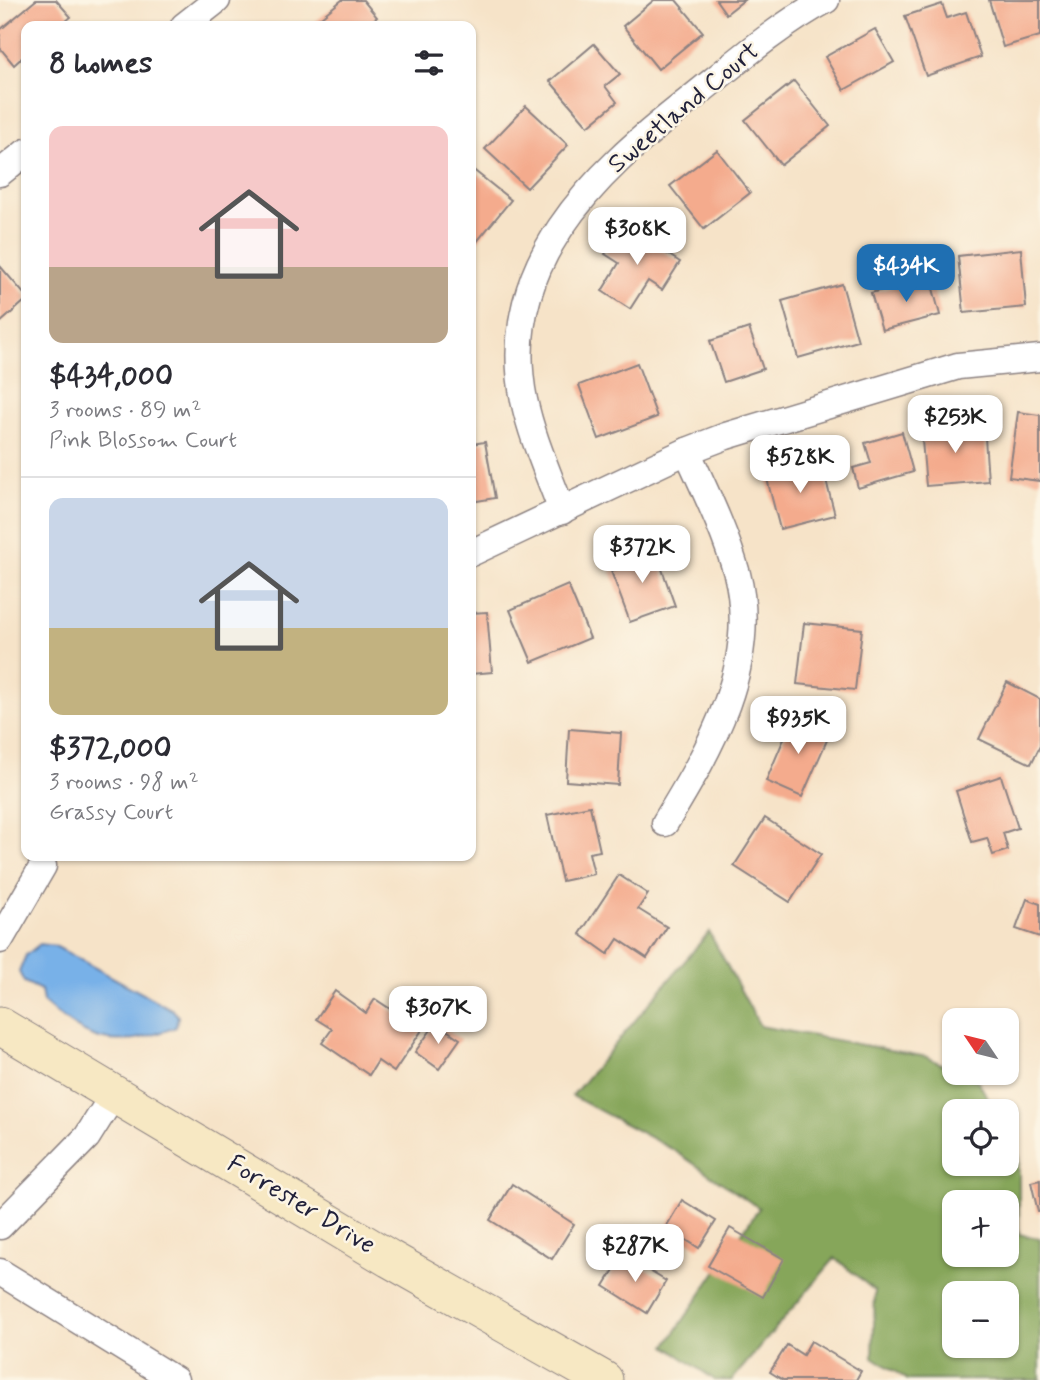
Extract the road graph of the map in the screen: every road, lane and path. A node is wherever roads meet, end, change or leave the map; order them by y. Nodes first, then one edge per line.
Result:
1 (217, 0) edge
2 (825, 0) edge
3 (190, 21) edge
4 (21, 156) edge
5 (0, 173) edge
6 (1040, 358) edge
7 (687, 451) junction
8 (562, 511) junction
9 (476, 551) edge
10 (665, 823) dead end
11 (43, 866) dead end
12 (0, 940) edge
13 (0, 1026) edge
14 (114, 1094) junction
15 (0, 1226) edge
16 (0, 1272) edge
17 (175, 1380) edge
18 (604, 1380) edge

1 - 3 street
2 - 8 street, Sweetland Court
4 - 5 street
6 - 7 street
7 - 8 street
7 - 10 street
8 - 9 street
11 - 12 street
13 - 14 street, Forrester Drive
14 - 15 street
14 - 18 street, Forrester Drive
16 - 17 street

